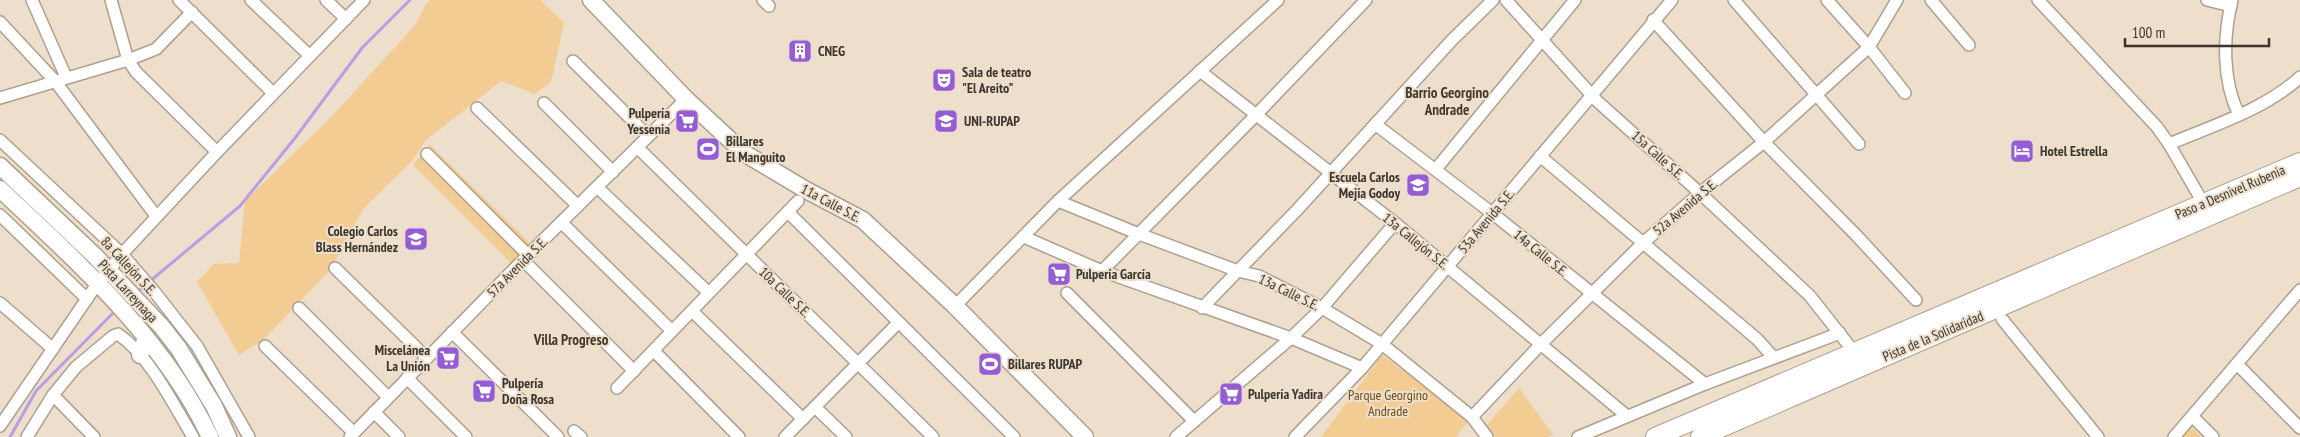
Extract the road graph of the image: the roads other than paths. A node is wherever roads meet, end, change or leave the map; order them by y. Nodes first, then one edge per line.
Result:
1 (32, 0) edge
2 (111, 0) edge
3 (179, 0) edge
4 (251, 0) edge
5 (326, 0) edge
6 (364, 0) edge
7 (591, 0) edge
8 (1278, 0) edge
9 (1366, 0) edge
10 (1493, 0) edge
11 (1506, 0) edge
12 (1575, 0) edge
13 (1672, 0) edge
14 (1734, 0) edge
15 (1827, 0) edge
16 (1897, 0) edge
17 (1931, 0) edge
18 (2038, 0) edge
19 (2207, 0) edge
20 (2231, 3) edge
21 (192, 12) junction
22 (346, 19) junction
23 (1653, 20) junction
24 (0, 22) edge
25 (1541, 40) junction
26 (1969, 45) dead end
27 (1869, 47) junction
28 (310, 56) junction
29 (128, 60) junction
30 (573, 61) dead end
31 (1200, 71) junction
32 (2300, 77) edge
33 (60, 79) junction
34 (273, 93) junction
35 (1905, 93) dead end
36 (1591, 94) junction
37 (1817, 95) junction
38 (0, 98) edge
39 (686, 99) junction
40 (544, 103) dead end
41 (477, 108) dead end
42 (1257, 114) junction
43 (2239, 115) junction
44 (1375, 124) junction
45 (648, 136) junction
46 (0, 140) edge
47 (1764, 142) junction
48 (1859, 144) dead end
49 (2169, 144) junction
50 (637, 147) junction
51 (2300, 151) edge
52 (217, 152) junction
53 (427, 154) dead end
54 (1540, 156) junction
55 (2300, 162) edge
56 (0, 166) edge
57 (1436, 169) junction
58 (613, 172) junction
59 (1330, 174) junction
60 (2300, 177) edge
61 (597, 187) junction
62 (0, 189) edge
63 (2300, 189) edge
64 (1700, 193) junction
65 (2198, 194) junction
66 (798, 201) dead end
67 (1058, 201) junction
68 (578, 206) junction
69 (788, 212) junction
70 (1492, 213) junction
71 (156, 216) junction
72 (2, 222) edge
73 (561, 222) junction
74 (1395, 223) junction
75 (2163, 229) junction
76 (1139, 234) junction
77 (1024, 237) junction
78 (1643, 243) junction
79 (122, 254) junction
80 (747, 254) junction
81 (526, 258) junction
82 (1448, 267) junction
83 (335, 268) dead end
84 (109, 270) junction
85 (1102, 271) junction
86 (1238, 271) junction
87 (98, 283) junction
88 (2300, 290) edge
89 (709, 293) junction
90 (1068, 293) dead end
91 (1593, 294) junction
92 (87, 299) junction
93 (1916, 300) dead end
94 (956, 306) junction
95 (2, 308) edge
96 (299, 308) dead end
97 (1202, 308) junction
98 (1322, 308) junction
99 (692, 311) junction
100 (2002, 319) junction
101 (898, 323) junction
102 (452, 332) junction
103 (672, 332) junction
104 (1840, 333) junction
105 (146, 338) junction
106 (1291, 338) junction
107 (1882, 340) junction
108 (1542, 343) junction
109 (1382, 344) junction
110 (266, 346) dead end
111 (53, 349) junction
112 (654, 350) junction
113 (1854, 352) junction
114 (140, 355) junction
115 (427, 358) junction
116 (1772, 358) junction
117 (858, 363) junction
118 (2238, 364) junction
119 (1362, 368) junction
120 (634, 370) junction
121 (406, 378) junction
122 (1705, 384) junction
123 (617, 388) dead end
124 (1804, 392) junction
125 (53, 395) junction
126 (388, 397) junction
127 (815, 407) junction
128 (374, 412) junction
129 (1627, 416) junction
130 (1472, 417) junction
131 (2193, 417) junction
132 (803, 419) junction
133 (1194, 420) junction
134 (0, 426) edge
135 (2300, 428) edge
136 (352, 435) edge
137 (26, 437) edge
138 (94, 437) edge
139 (193, 437) edge
140 (210, 437) edge
141 (228, 437) edge
142 (249, 437) edge
143 (399, 437) edge
144 (466, 437) edge
145 (558, 437) edge
146 (739, 437) edge
147 (785, 437) edge
148 (846, 437) edge
149 (933, 437) edge
150 (1014, 437) edge
151 (1085, 437) edge
152 (1176, 437) edge
153 (1296, 437) edge
154 (1487, 437) edge
155 (1578, 437) edge
156 (1655, 437) edge
157 (1700, 437) edge
158 (2098, 437) edge
159 (2174, 437) edge
160 (2212, 437) edge

1 - 33 street
2 - 29 street
3 - 21 street
4 - 28 street
5 - 22 street
6 - 22 street
7 - 39 main road, 11a Calle S.E.
8 - 31 street
9 - 42 street
10 - 44 street
11 - 25 street, 15a Calle S.E.
12 - 25 street
13 - 23 street, 53a Avenida S.E.
14 - 37 street
15 - 27 street
16 - 27 street, 52a Avenida S.E.
17 - 26 street
18 - 49 street
19 - 20 street
20 - 43 street
21 - 29 street
21 - 34 street
22 - 28 street
23 - 36 street, 53a Avenida S.E.
23 - 47 street
24 - 33 street
25 - 36 street, 15a Calle S.E.
25 - 57 street
27 - 35 street
27 - 37 street, 52a Avenida S.E.
28 - 34 street
29 - 33 street
29 - 52 street
30 - 45 street
31 - 42 street, 13a Callejón S.E.
31 - 67 street
32 - 43 street
33 - 38 street
33 - 71 street
34 - 52 street
36 - 54 street, 53a Avenida S.E.
36 - 64 street, 15a Calle S.E.
37 - 47 street, 52a Avenida S.E.
37 - 48 street
39 - 45 street, 57a Avenida S.E.
39 - 94 main road, 11a Calle S.E.
40 - 58 street
41 - 68 street
42 - 59 street, 13a Callejón S.E.
42 - 76 street
43 - 49 street
44 - 57 street, 14a Calle S.E.
44 - 59 street
45 - 50 street, 57a Avenida S.E.
46 - 79 street, 8a Callejón S.E.
47 - 64 street, 52a Avenida S.E.
47 - 93 street
49 - 65 street
50 - 58 street, 57a Avenida S.E.
50 - 80 street, 10a Calle S.E.
51 - 65 main road, Pista de la Solidaridad
52 - 71 street
53 - 81 street
54 - 70 street, 53a Avenida S.E.
54 - 78 street
55 - 75 main road, Paso a Desnivel Rubenia
56 - 84 main road, Pista Larreynaga
57 - 70 street, 14a Calle S.E.
58 - 61 street, 57a Avenida S.E.
59 - 74 street, 13a Callejón S.E.
59 - 86 street
60 - 75 main road, Paso a Desnivel Rubenia
61 - 68 street, 57a Avenida S.E.
61 - 89 street
62 - 87 main road, Pista Larreynaga
63 - 100 main road, Pista de la Solidaridad
64 - 78 street, 52a Avenida S.E.
64 - 104 street, 15a Calle S.E.
65 - 107 main road, Pista de la Solidaridad
66 - 69 street
67 - 76 street, 13a Calle S.E.
67 - 77 street
68 - 73 street, 57a Avenida S.E.
69 - 80 street
69 - 101 street
70 - 82 street, 53a Avenida S.E.
70 - 91 street, 14a Calle S.E.
71 - 79 street
72 - 92 street
73 - 81 street, 57a Avenida S.E.
73 - 103 street
74 - 82 street, 13a Callejón S.E.
74 - 98 street
75 - 107 main road, Pista de la Solidaridad
75 - 124 main road, Pista de la Solidaridad
76 - 85 street
76 - 86 street, 13a Calle S.E.
77 - 85 street
77 - 94 street
78 - 91 street, 52a Avenida S.E.
78 - 116 street
79 - 84 street
79 - 142 street, 8a Callejón S.E.
80 - 89 street
80 - 117 street, 10a Calle S.E.
81 - 102 street, 57a Avenida S.E.
81 - 120 street
82 - 108 street, 13a Callejón S.E.
82 - 109 street, 53a Avenida S.E.
83 - 115 street
84 - 87 street
84 - 141 main road, Pista Larreynaga
85 - 97 street
86 - 97 street
86 - 98 street, 13a Calle S.E.
87 - 92 street
87 - 105 main road, Pista Larreynaga
88 - 118 street
89 - 99 street
90 - 133 street
91 - 108 street, 52a Avenida S.E.
91 - 122 street, 14a Calle S.E.
92 - 111 street
94 - 151 main road, 11a Calle S.E.
95 - 111 street
96 - 126 street
97 - 106 street
98 - 106 street
98 - 109 street, 13a Calle S.E.
99 - 103 street
99 - 132 street
100 - 124 main road, Pista de la Solidaridad
100 - 158 street
101 - 117 street
101 - 150 street
102 - 115 street, 57a Avenida S.E.
102 - 145 street
103 - 112 street
104 - 113 street, 15a Calle S.E.
104 - 116 street
105 - 114 main road
105 - 140 main road, Pista Larreynaga
106 - 119 street
106 - 133 street
107 - 113 main road, Pista de la Solidaridad
108 - 129 street, 13a Callejón S.E.
108 - 130 street, 52a Avenida S.E.
109 - 119 street, 53a Avenida S.E.
109 - 130 street, 13a Calle S.E.
110 - 136 street
111 - 134 street
112 - 120 street
112 - 146 street
113 - 156 main road, Pista de la Solidaridad
114 - 125 street
114 - 139 street
115 - 121 street, 57a Avenida S.E.
116 - 122 street
117 - 127 street
117 - 149 street, 10a Calle S.E.
118 - 131 street
118 - 135 street
119 - 153 street, 53a Avenida S.E.
120 - 123 street
121 - 126 street, 57a Avenida S.E.
121 - 144 street
122 - 129 street
124 - 157 main road, Pista de la Solidaridad
125 - 137 street
125 - 138 street
126 - 128 street, 57a Avenida S.E.
127 - 132 street
127 - 148 street
128 - 136 street, 57a Avenida S.E.
128 - 143 street
129 - 155 street
130 - 154 street, 13a Calle S.E.
131 - 159 street
131 - 160 street
132 - 147 street
133 - 152 street

